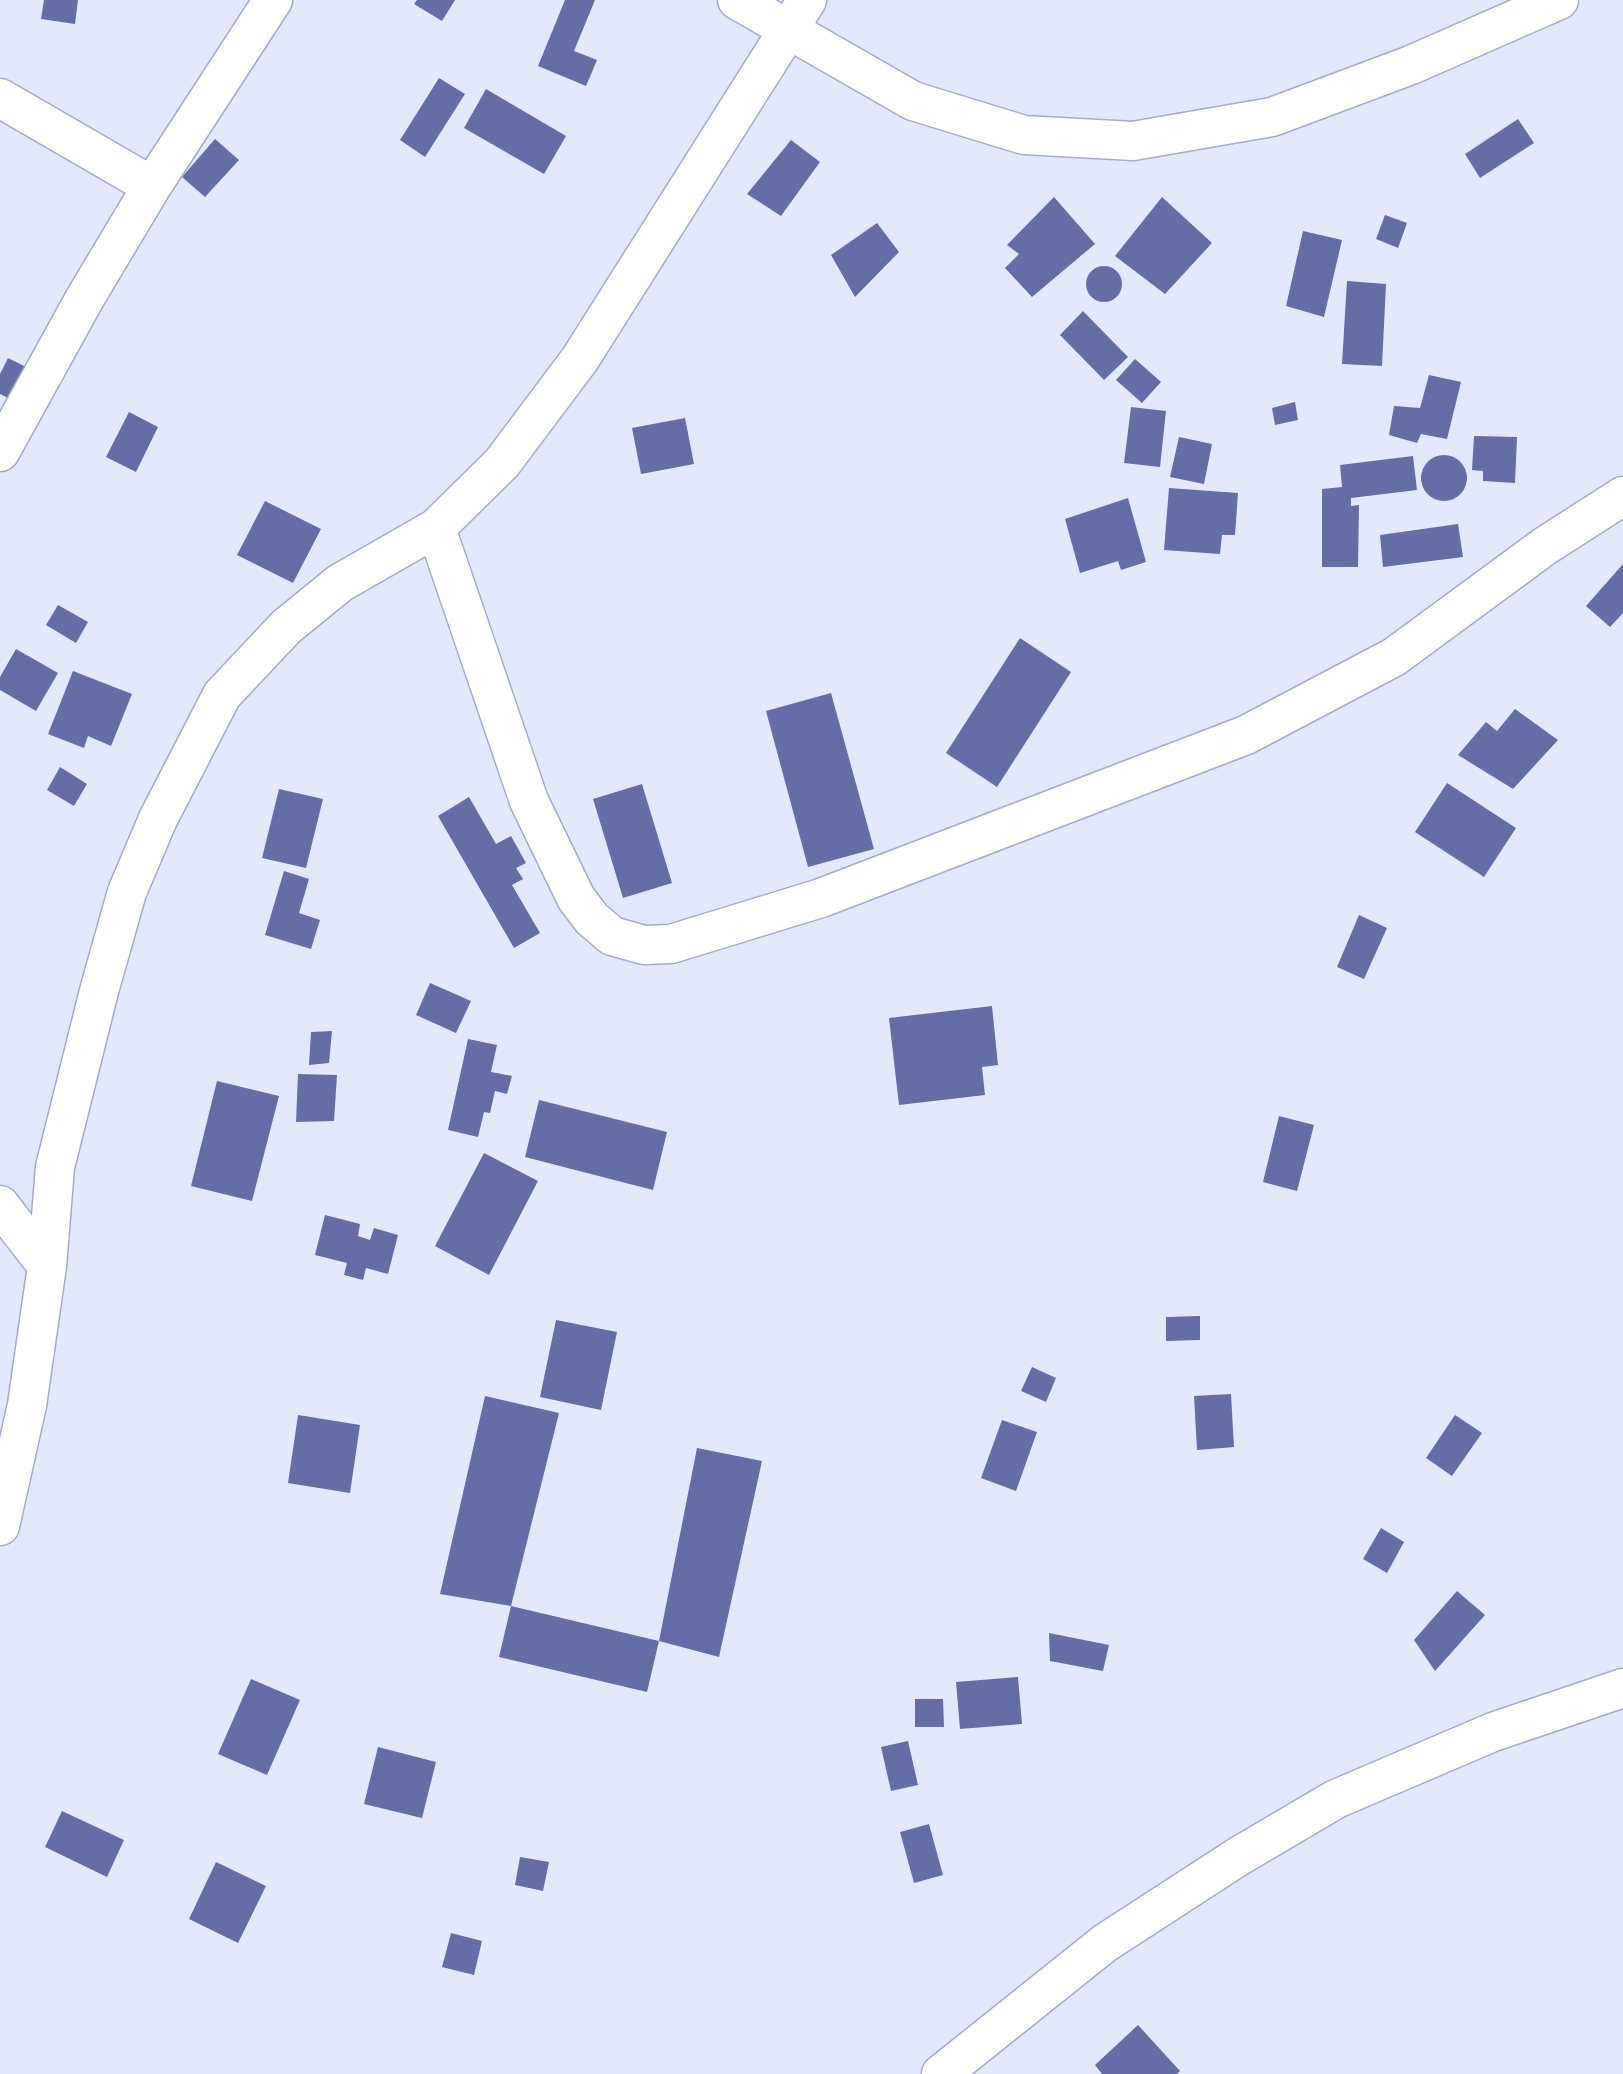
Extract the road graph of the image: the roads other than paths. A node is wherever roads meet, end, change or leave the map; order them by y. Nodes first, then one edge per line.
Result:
1 (273, 0) edge
2 (737, 0) edge
3 (1559, 0) edge
4 (798, 16) edge
5 (0, 98) edge
6 (152, 186) junction
7 (0, 452) edge
8 (1623, 496) edge
9 (436, 528) junction
10 (0, 1205) edge
11 (47, 1266) junction
12 (0, 1526) edge
13 (1623, 1688) edge
14 (941, 2074) edge

1 - 6 street
2 - 4 street
3 - 4 street
4 - 9 street
5 - 6 street
6 - 7 street
8 - 9 street
9 - 11 street
10 - 11 street
11 - 12 street
13 - 14 street

